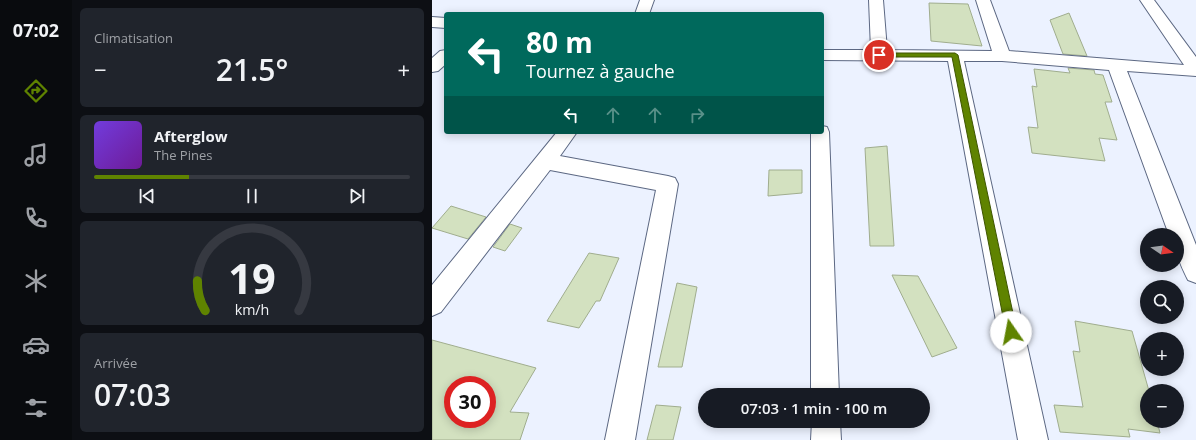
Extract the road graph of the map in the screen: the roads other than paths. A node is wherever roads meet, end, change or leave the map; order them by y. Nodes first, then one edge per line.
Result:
1 (647, 0) edge
2 (876, 0) edge
3 (983, 0) edge
4 (1147, 0) edge
5 (643, 12) edge
6 (432, 22) edge
7 (444, 23) edge
8 (824, 55) edge
9 (879, 55) junction
10 (955, 55) junction
11 (1002, 56) junction
12 (444, 57) edge
13 (1116, 65) junction
14 (432, 67) edge
15 (1196, 70) edge
16 (566, 134) edge
17 (820, 134) edge
18 (545, 161) junction
19 (1196, 272) edge
20 (432, 304) edge
21 (825, 388) edge
22 (826, 428) edge
23 (620, 440) edge
24 (826, 440) edge
25 (1033, 440) edge

1 - 5 street
2 - 9 street
3 - 11 street
4 - 15 street
6 - 7 street
8 - 9 street
9 - 10 street
10 - 11 street
10 - 25 street
11 - 13 street
12 - 14 street
13 - 15 street
13 - 19 street
16 - 18 street
17 - 21 street
18 - 20 street
18 - 23 street
22 - 24 street

